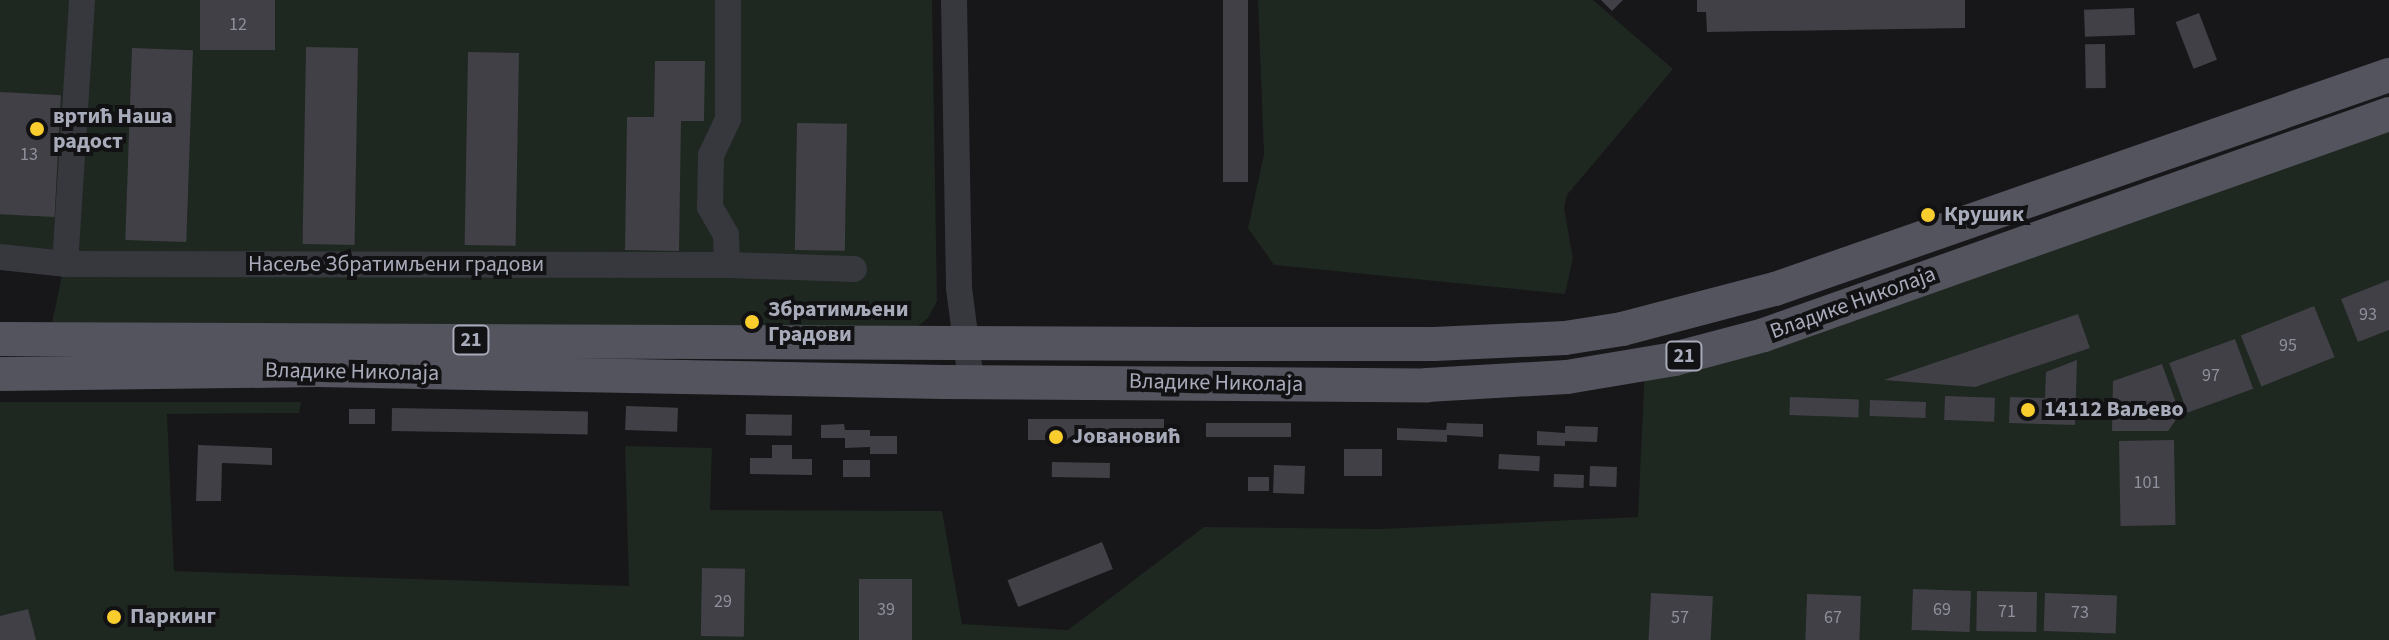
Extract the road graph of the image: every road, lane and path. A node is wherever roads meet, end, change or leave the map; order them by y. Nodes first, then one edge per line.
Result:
1 (82, 0) edge
2 (728, 0) edge
3 (954, 0) edge
4 (2389, 75) edge
5 (2389, 114) edge
6 (0, 257) edge
7 (65, 264) junction
8 (727, 265) junction
9 (854, 269) dead end
10 (0, 339) edge
11 (956, 342) junction
12 (0, 374) edge
13 (957, 382) junction

1 - 7 street
2 - 8 street
3 - 11 street
4 - 11 main road, Владике Николаја / 21
5 - 13 main road, Владике Николаја / 21
6 - 7 street, Насеље Збратимљени градови
7 - 8 street, Насеље Збратимљени градови
8 - 9 street, Насеље Збратимљени градови
10 - 11 main road, Владике Николаја / 21
11 - 13 street
12 - 13 main road, Владике Николаја / 21

